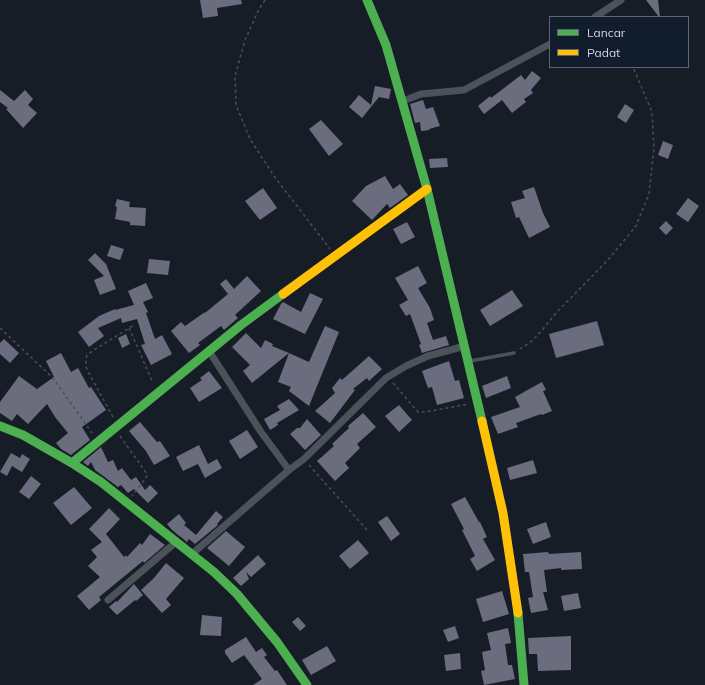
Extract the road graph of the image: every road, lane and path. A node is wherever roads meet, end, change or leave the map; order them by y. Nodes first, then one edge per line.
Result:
1 (265, 0) edge
2 (367, 0) edge
3 (621, 0) edge
4 (597, 16) edge
5 (549, 45) edge
6 (633, 68) edge
7 (403, 101) junction
8 (427, 189) junction
9 (335, 256) junction
10 (134, 325) dead end
11 (0, 328) edge
12 (129, 328) junction
13 (465, 346) junction
14 (209, 351) junction
15 (514, 353) joint
16 (468, 361) junction
17 (388, 377) junction
18 (158, 393) junction
19 (478, 402) junction
20 (0, 426) edge
21 (116, 426) junction
22 (98, 442) junction
23 (304, 459) junction
24 (72, 463) junction
25 (289, 470) junction
26 (126, 502) junction
27 (367, 530) dead end
28 (176, 542) junction
29 (192, 554) junction
30 (108, 600) dead end
31 (307, 685) edge
32 (524, 685) edge

1 - 9 path
2 - 7 street
3 - 4 street
5 - 7 street
6 - 15 path
7 - 8 street
8 - 9 street
8 - 13 street
9 - 14 street
10 - 12 path
11 - 22 path
12 - 18 path
12 - 21 path
13 - 16 street
13 - 17 street
14 - 18 street
14 - 25 street
15 - 16 lane
16 - 19 street
17 - 19 path
17 - 23 street
18 - 21 street
19 - 32 street
20 - 24 street
21 - 22 street
21 - 26 path
22 - 24 street
23 - 25 street
23 - 27 path
24 - 26 street
25 - 29 street
26 - 28 street
28 - 29 street
28 - 30 street
29 - 31 street

